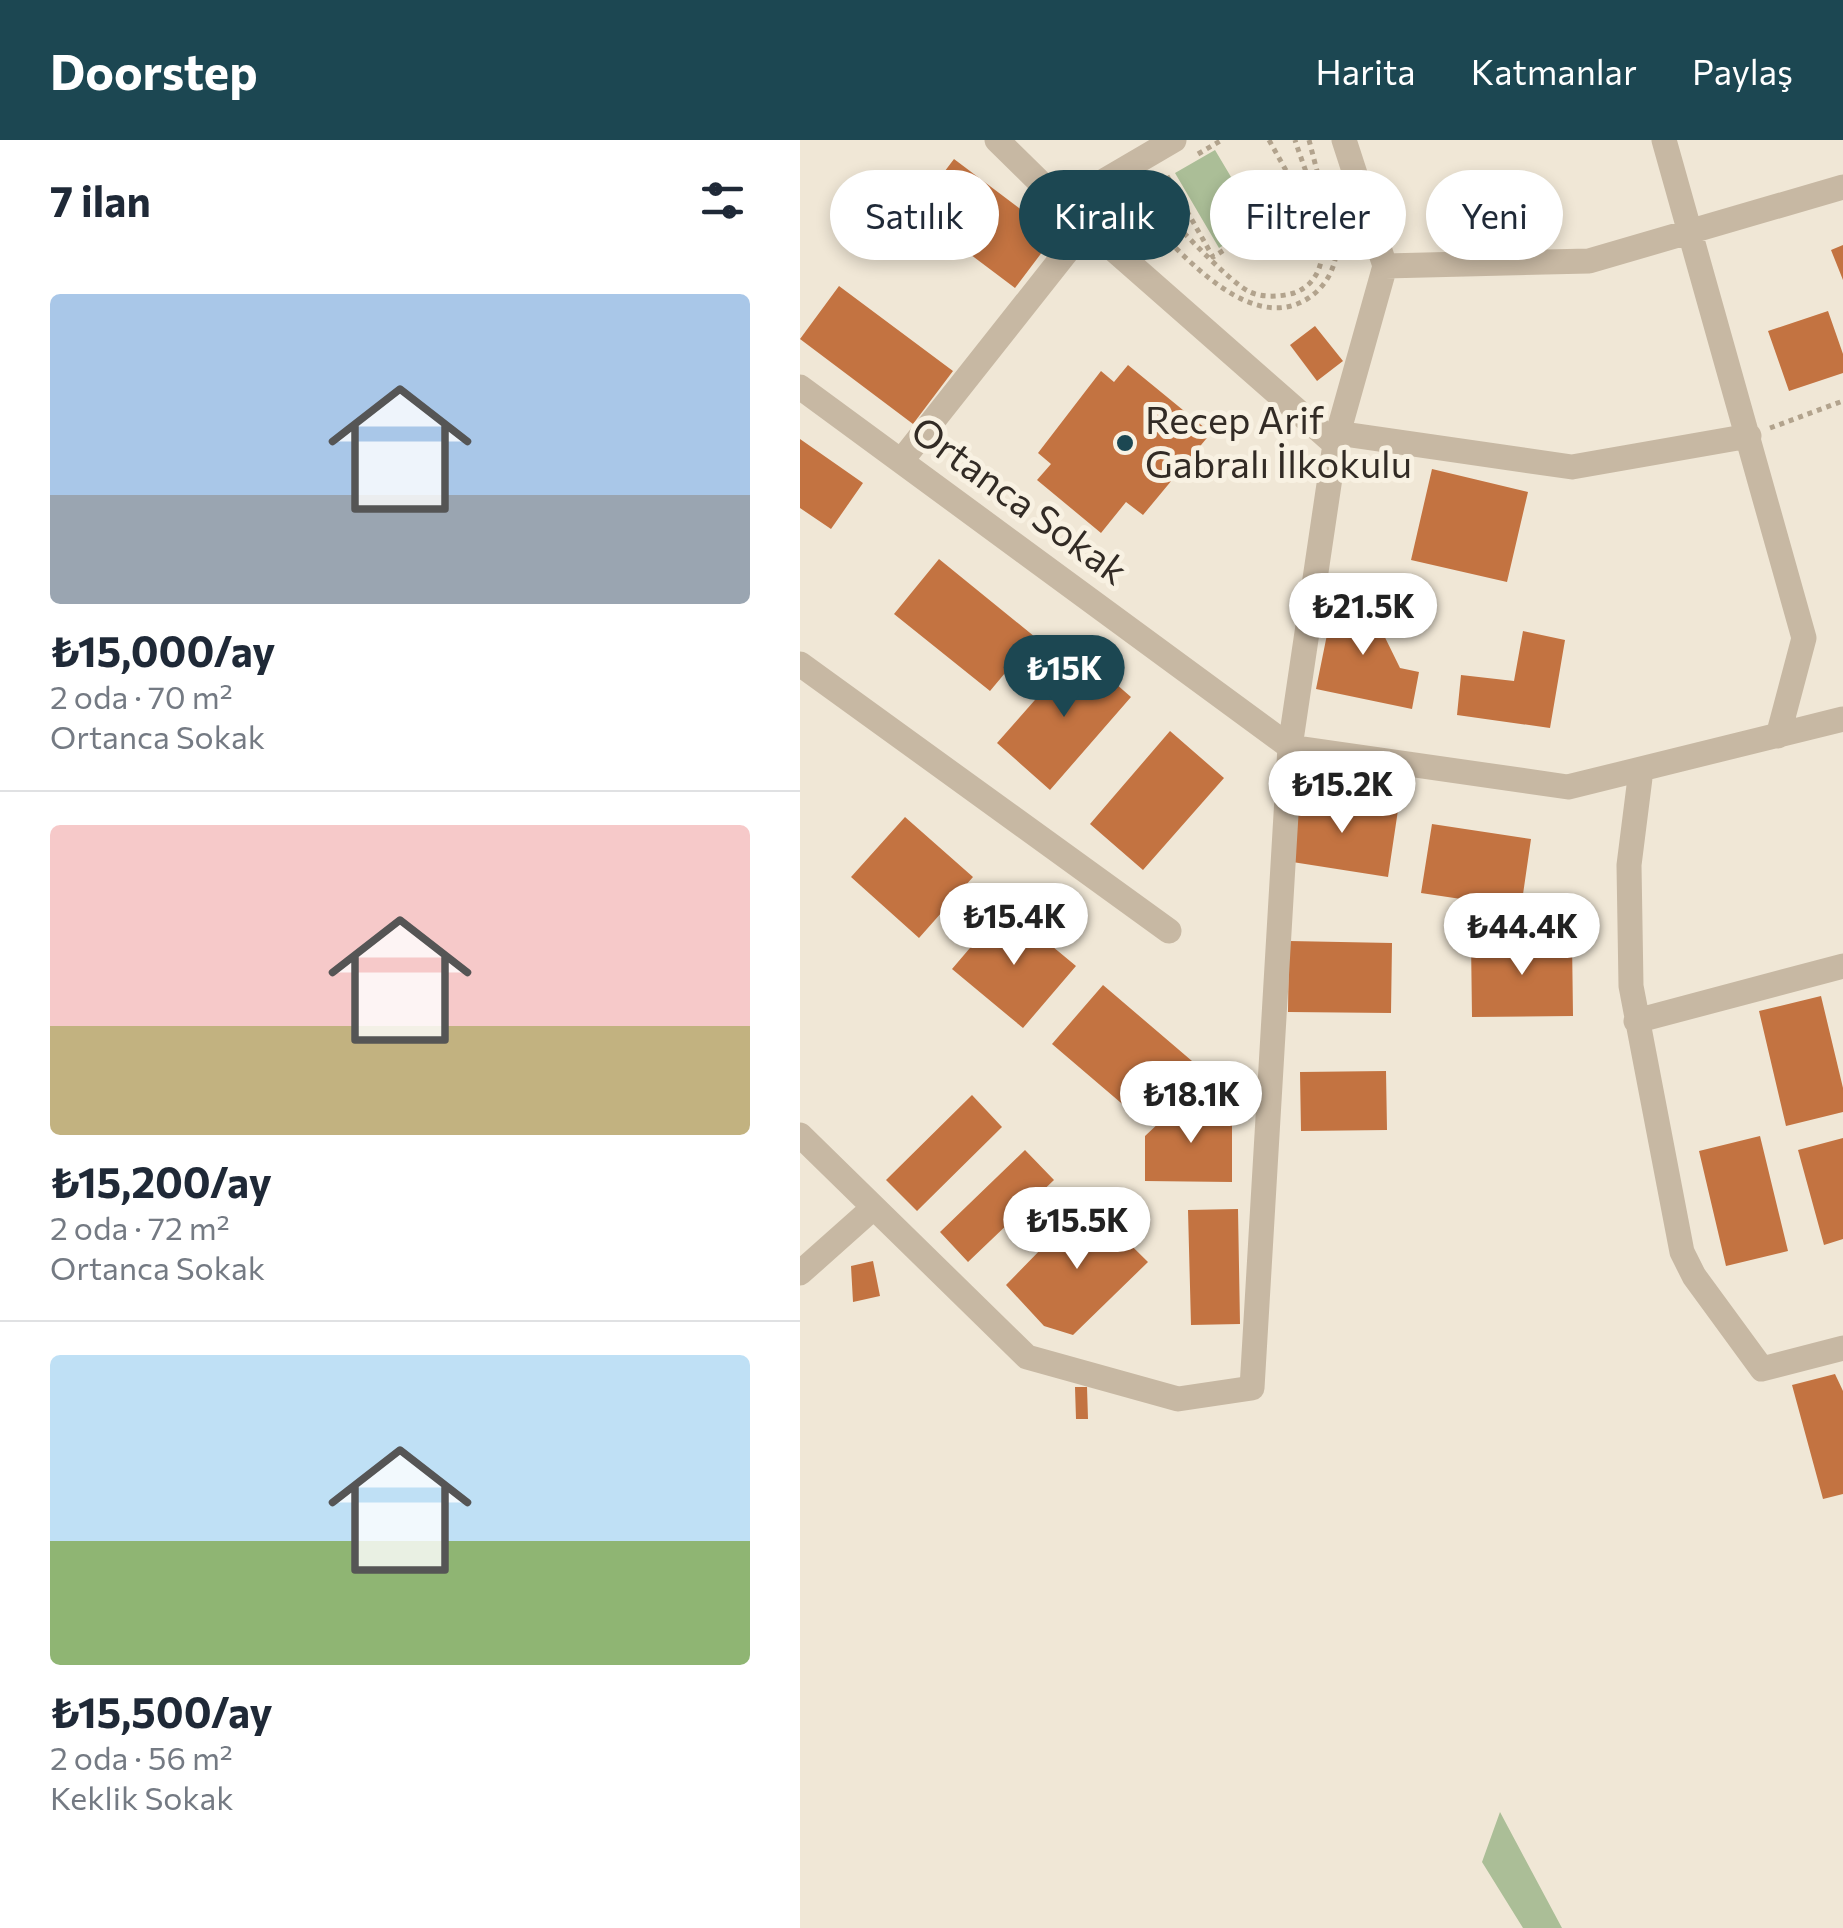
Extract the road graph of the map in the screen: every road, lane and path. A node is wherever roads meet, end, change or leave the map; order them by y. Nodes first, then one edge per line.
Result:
1 (997, 140) edge
2 (1222, 140) edge
3 (1269, 140) edge
4 (1296, 140) edge
5 (1310, 140) edge
6 (1344, 140) edge
7 (1664, 140) edge
8 (1183, 154) edge
9 (1027, 170) edge
10 (1150, 170) edge
11 (1286, 170) edge
12 (1305, 170) edge
13 (1843, 187) edge
14 (1190, 217) edge
15 (1694, 234) junction
16 (1190, 236) edge
17 (1210, 253) edge
18 (1210, 255) edge
19 (1190, 257) edge
20 (1059, 260) edge
21 (1126, 260) edge
22 (1215, 260) edge
23 (1321, 260) edge
24 (1385, 266) junction
25 (800, 387) edge
26 (1843, 401) edge
27 (1749, 436) junction
28 (1336, 439) junction
29 (902, 460) junction
30 (800, 664) edge
31 (1843, 719) edge
32 (1778, 736) junction
33 (1290, 747) junction
34 (1641, 770) junction
35 (1169, 931) dead end
36 (1843, 966) edge
37 (1636, 1021) junction
38 (800, 1135) edge
39 (873, 1208) junction
40 (800, 1273) edge
41 (1843, 1348) edge

1 - 9 street
2 - 8 path
3 - 11 path
4 - 12 path
5 - 19 path
6 - 24 street
7 - 15 street
8 - 10 street
13 - 15 street
14 - 17 path
15 - 24 street
15 - 27 street
16 - 18 path
20 - 29 street
21 - 28 street
22 - 23 path
24 - 28 street
25 - 29 street, Ortanca Sokak
26 - 27 path
27 - 28 street
27 - 32 street
28 - 33 street
29 - 33 street, Ortanca Sokak
30 - 35 street
31 - 32 street
32 - 34 street
33 - 34 street
33 - 39 street
34 - 37 street
36 - 37 street
37 - 41 street
38 - 39 street
39 - 40 street

